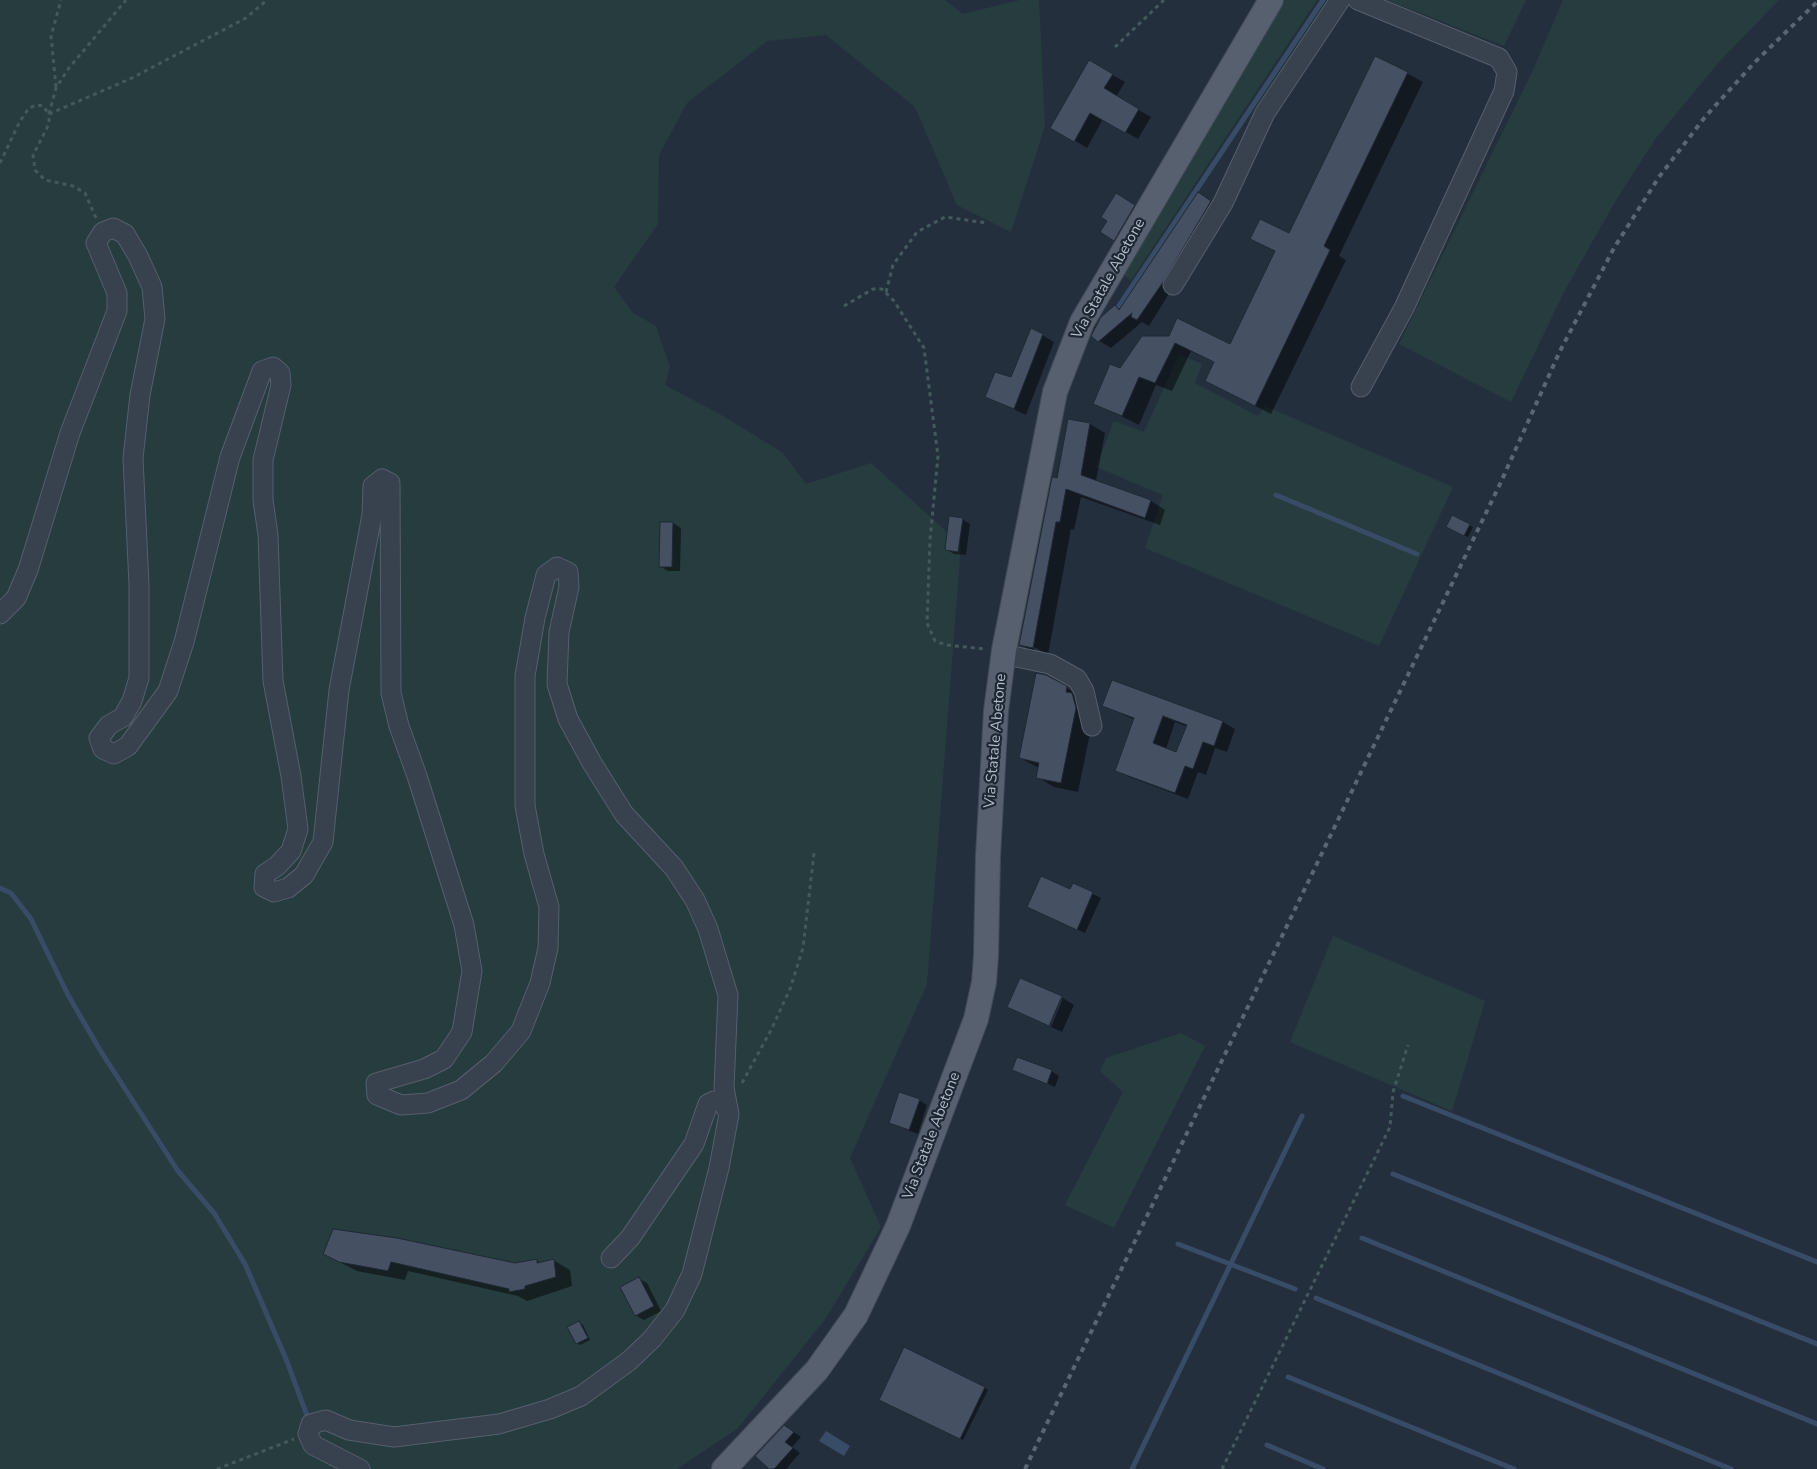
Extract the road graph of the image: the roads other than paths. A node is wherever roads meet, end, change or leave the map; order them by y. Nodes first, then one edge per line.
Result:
1 (1271, 0) edge
2 (1340, 0) edge
3 (1358, 0) edge
4 (1173, 285) dead end
5 (1361, 387) dead end
6 (0, 614) edge
7 (1004, 652) junction
8 (1092, 726) dead end
9 (729, 1114) junction
10 (611, 1258) dead end
11 (360, 1469) edge
12 (724, 1469) edge

1 - 7 main road, Via Statale Abetone
2 - 4 lane
3 - 5 lane
6 - 9 lane
7 - 8 lane
7 - 12 main road, Via Statale Abetone
9 - 10 lane
9 - 11 lane

